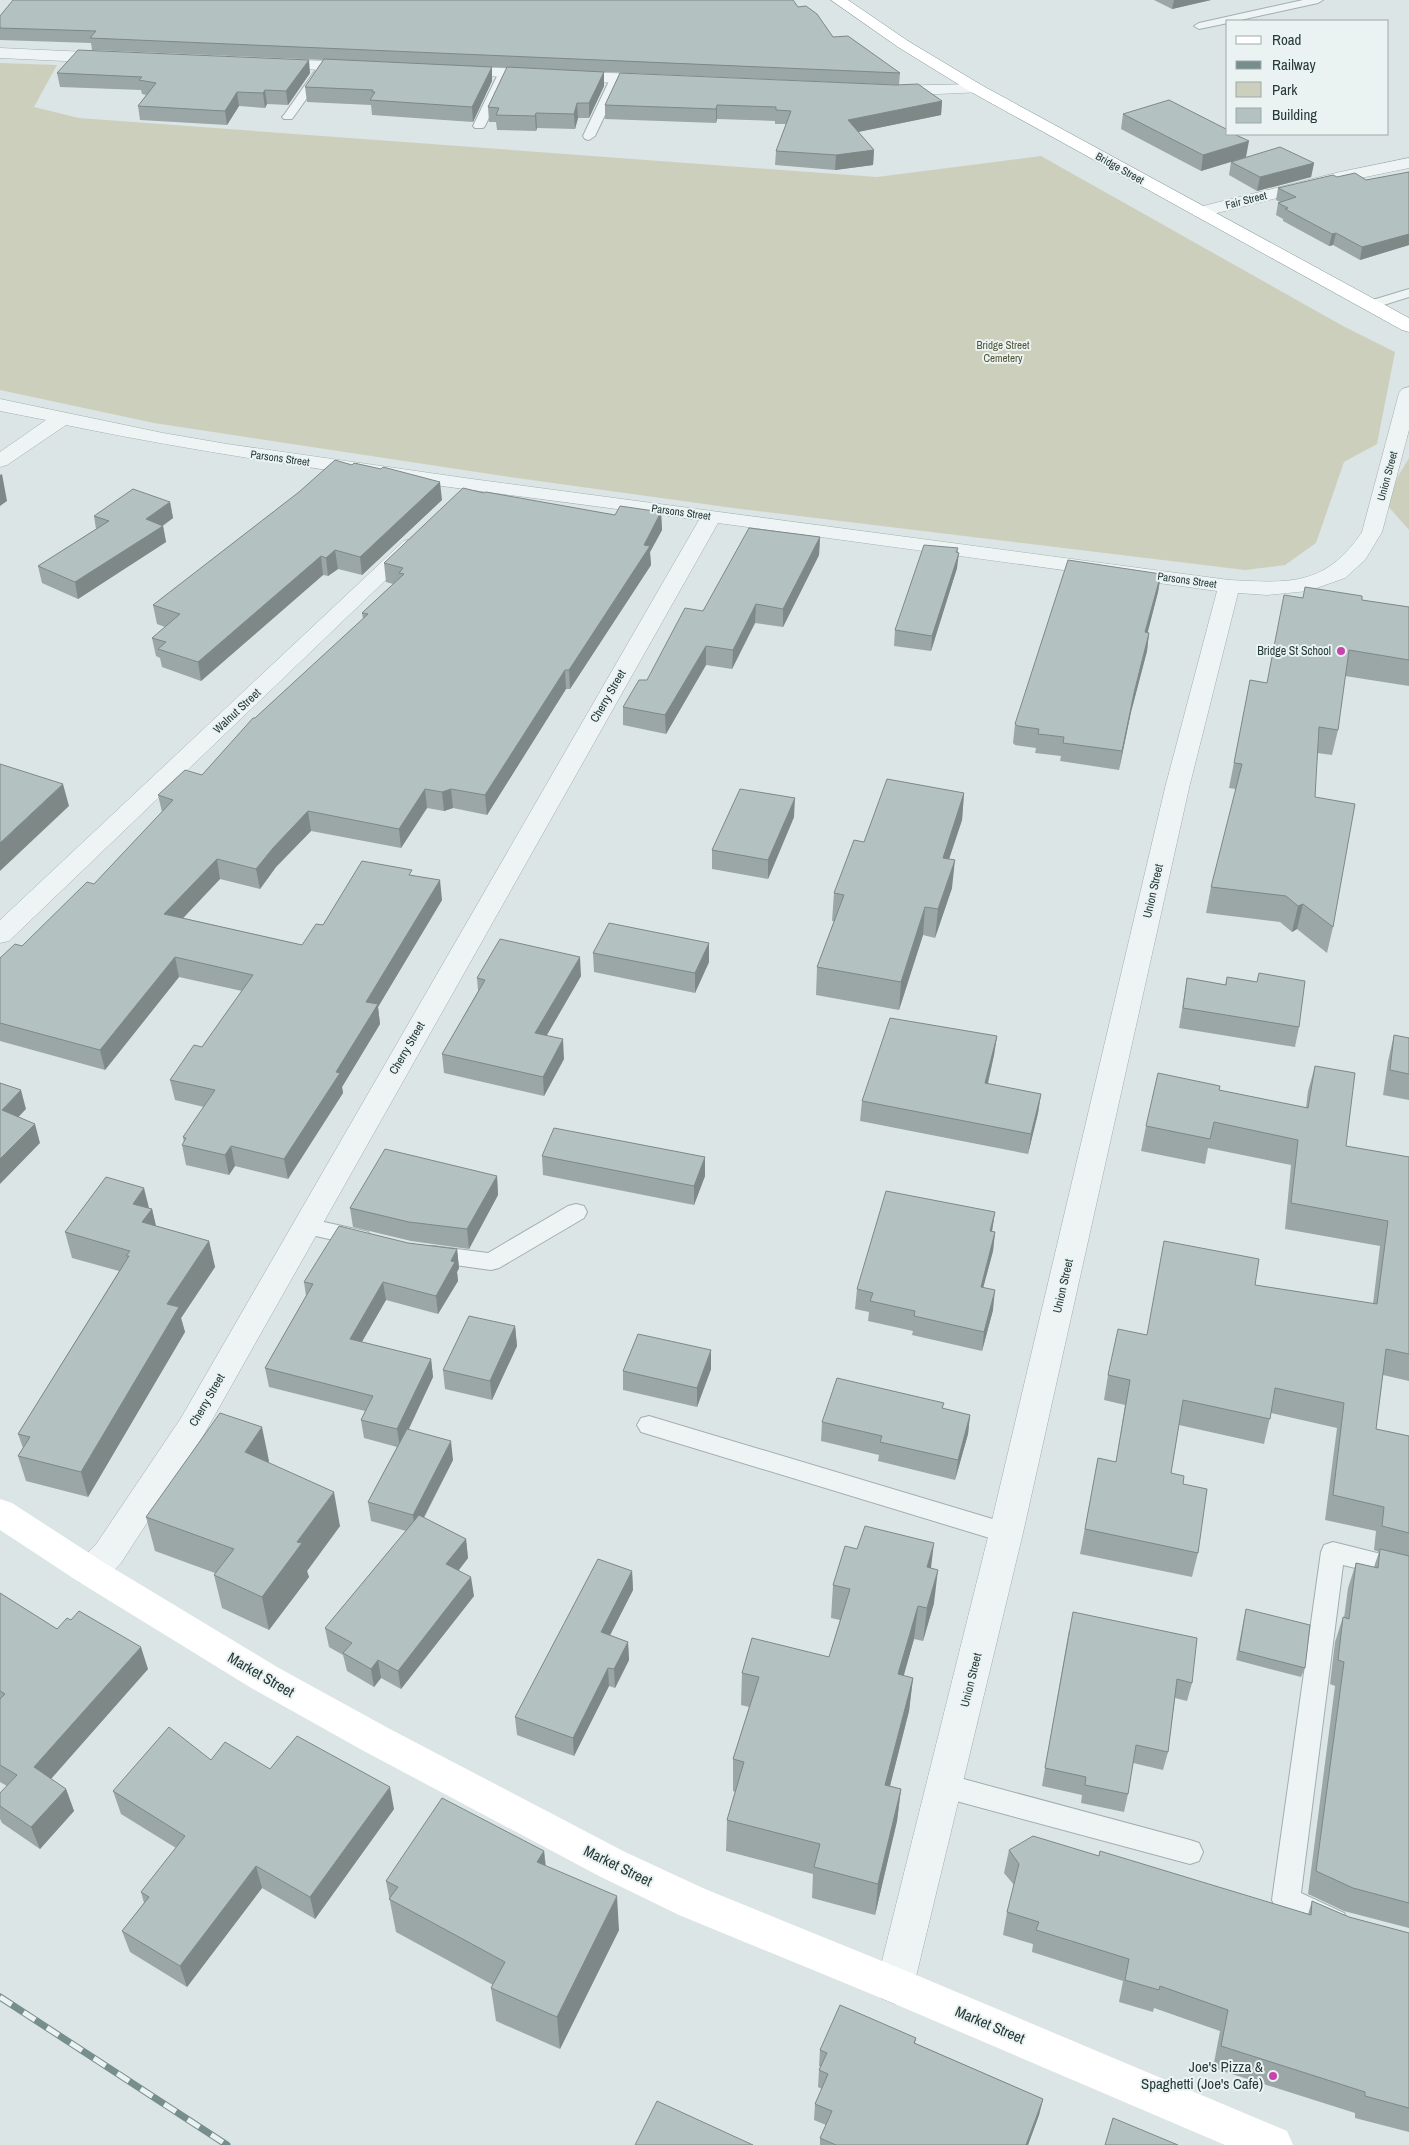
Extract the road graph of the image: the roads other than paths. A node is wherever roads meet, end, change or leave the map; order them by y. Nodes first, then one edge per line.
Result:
1 (838, 0) edge
2 (1318, 0) edge
3 (1226, 20) edge
4 (1226, 20) edge
5 (1199, 26) dead end
6 (0, 53) edge
7 (121, 58) edge
8 (257, 63) edge
9 (323, 66) junction
10 (372, 68) edge
11 (438, 71) edge
12 (504, 74) junction
13 (616, 79) junction
14 (673, 81) edge
15 (977, 89) junction
16 (875, 91) edge
17 (288, 117) dead end
18 (479, 126) dead end
19 (589, 136) dead end
20 (1409, 163) edge
21 (1201, 212) junction
22 (1409, 293) edge
23 (1371, 305) junction
24 (1409, 326) edge
25 (1409, 393) edge
26 (0, 404) edge
27 (62, 418) junction
28 (0, 461) edge
29 (472, 485) junction
30 (452, 506) edge
31 (712, 516) junction
32 (424, 533) edge
33 (1357, 555) joint
34 (1229, 586) junction
35 (0, 934) edge
36 (576, 1212) dead end
37 (306, 1226) junction
38 (383, 1244) edge
39 (411, 1251) edge
40 (649, 1425) dead end
41 (0, 1513) edge
42 (1006, 1533) junction
43 (1409, 1571) edge
44 (91, 1572) junction
45 (945, 1786) junction
46 (1190, 1852) dead end
47 (1357, 1929) edge
48 (896, 1985) junction
49 (1273, 2145) edge

1 - 15 main road, Bridge Street
2 - 4 lane
3 - 5 lane
6 - 7 street
8 - 9 street
9 - 10 street
9 - 17 lane
11 - 12 street
12 - 13 street
12 - 18 lane
13 - 14 street
13 - 19 lane
15 - 16 street
15 - 21 main road, Bridge Street
20 - 21 street, Fair Street
21 - 23 main road, Bridge Street
22 - 23 lane
23 - 24 main road, Bridge Street
25 - 33 street, Union Street
26 - 27 street, Parsons Street
27 - 28 street
27 - 29 street, Parsons Street
29 - 30 street
29 - 31 street, Parsons Street
31 - 34 street, Parsons Street
31 - 37 street, Cherry Street
32 - 35 street, Walnut Street
33 - 34 street, Parsons Street
34 - 42 street, Union Street
36 - 39 lane
37 - 38 lane
37 - 44 street, Cherry Street
40 - 42 lane
41 - 44 main road, Market Street
42 - 45 street, Union Street
43 - 47 lane
44 - 48 main road, Market Street
45 - 46 lane
45 - 48 street, Union Street
48 - 49 main road, Market Street

